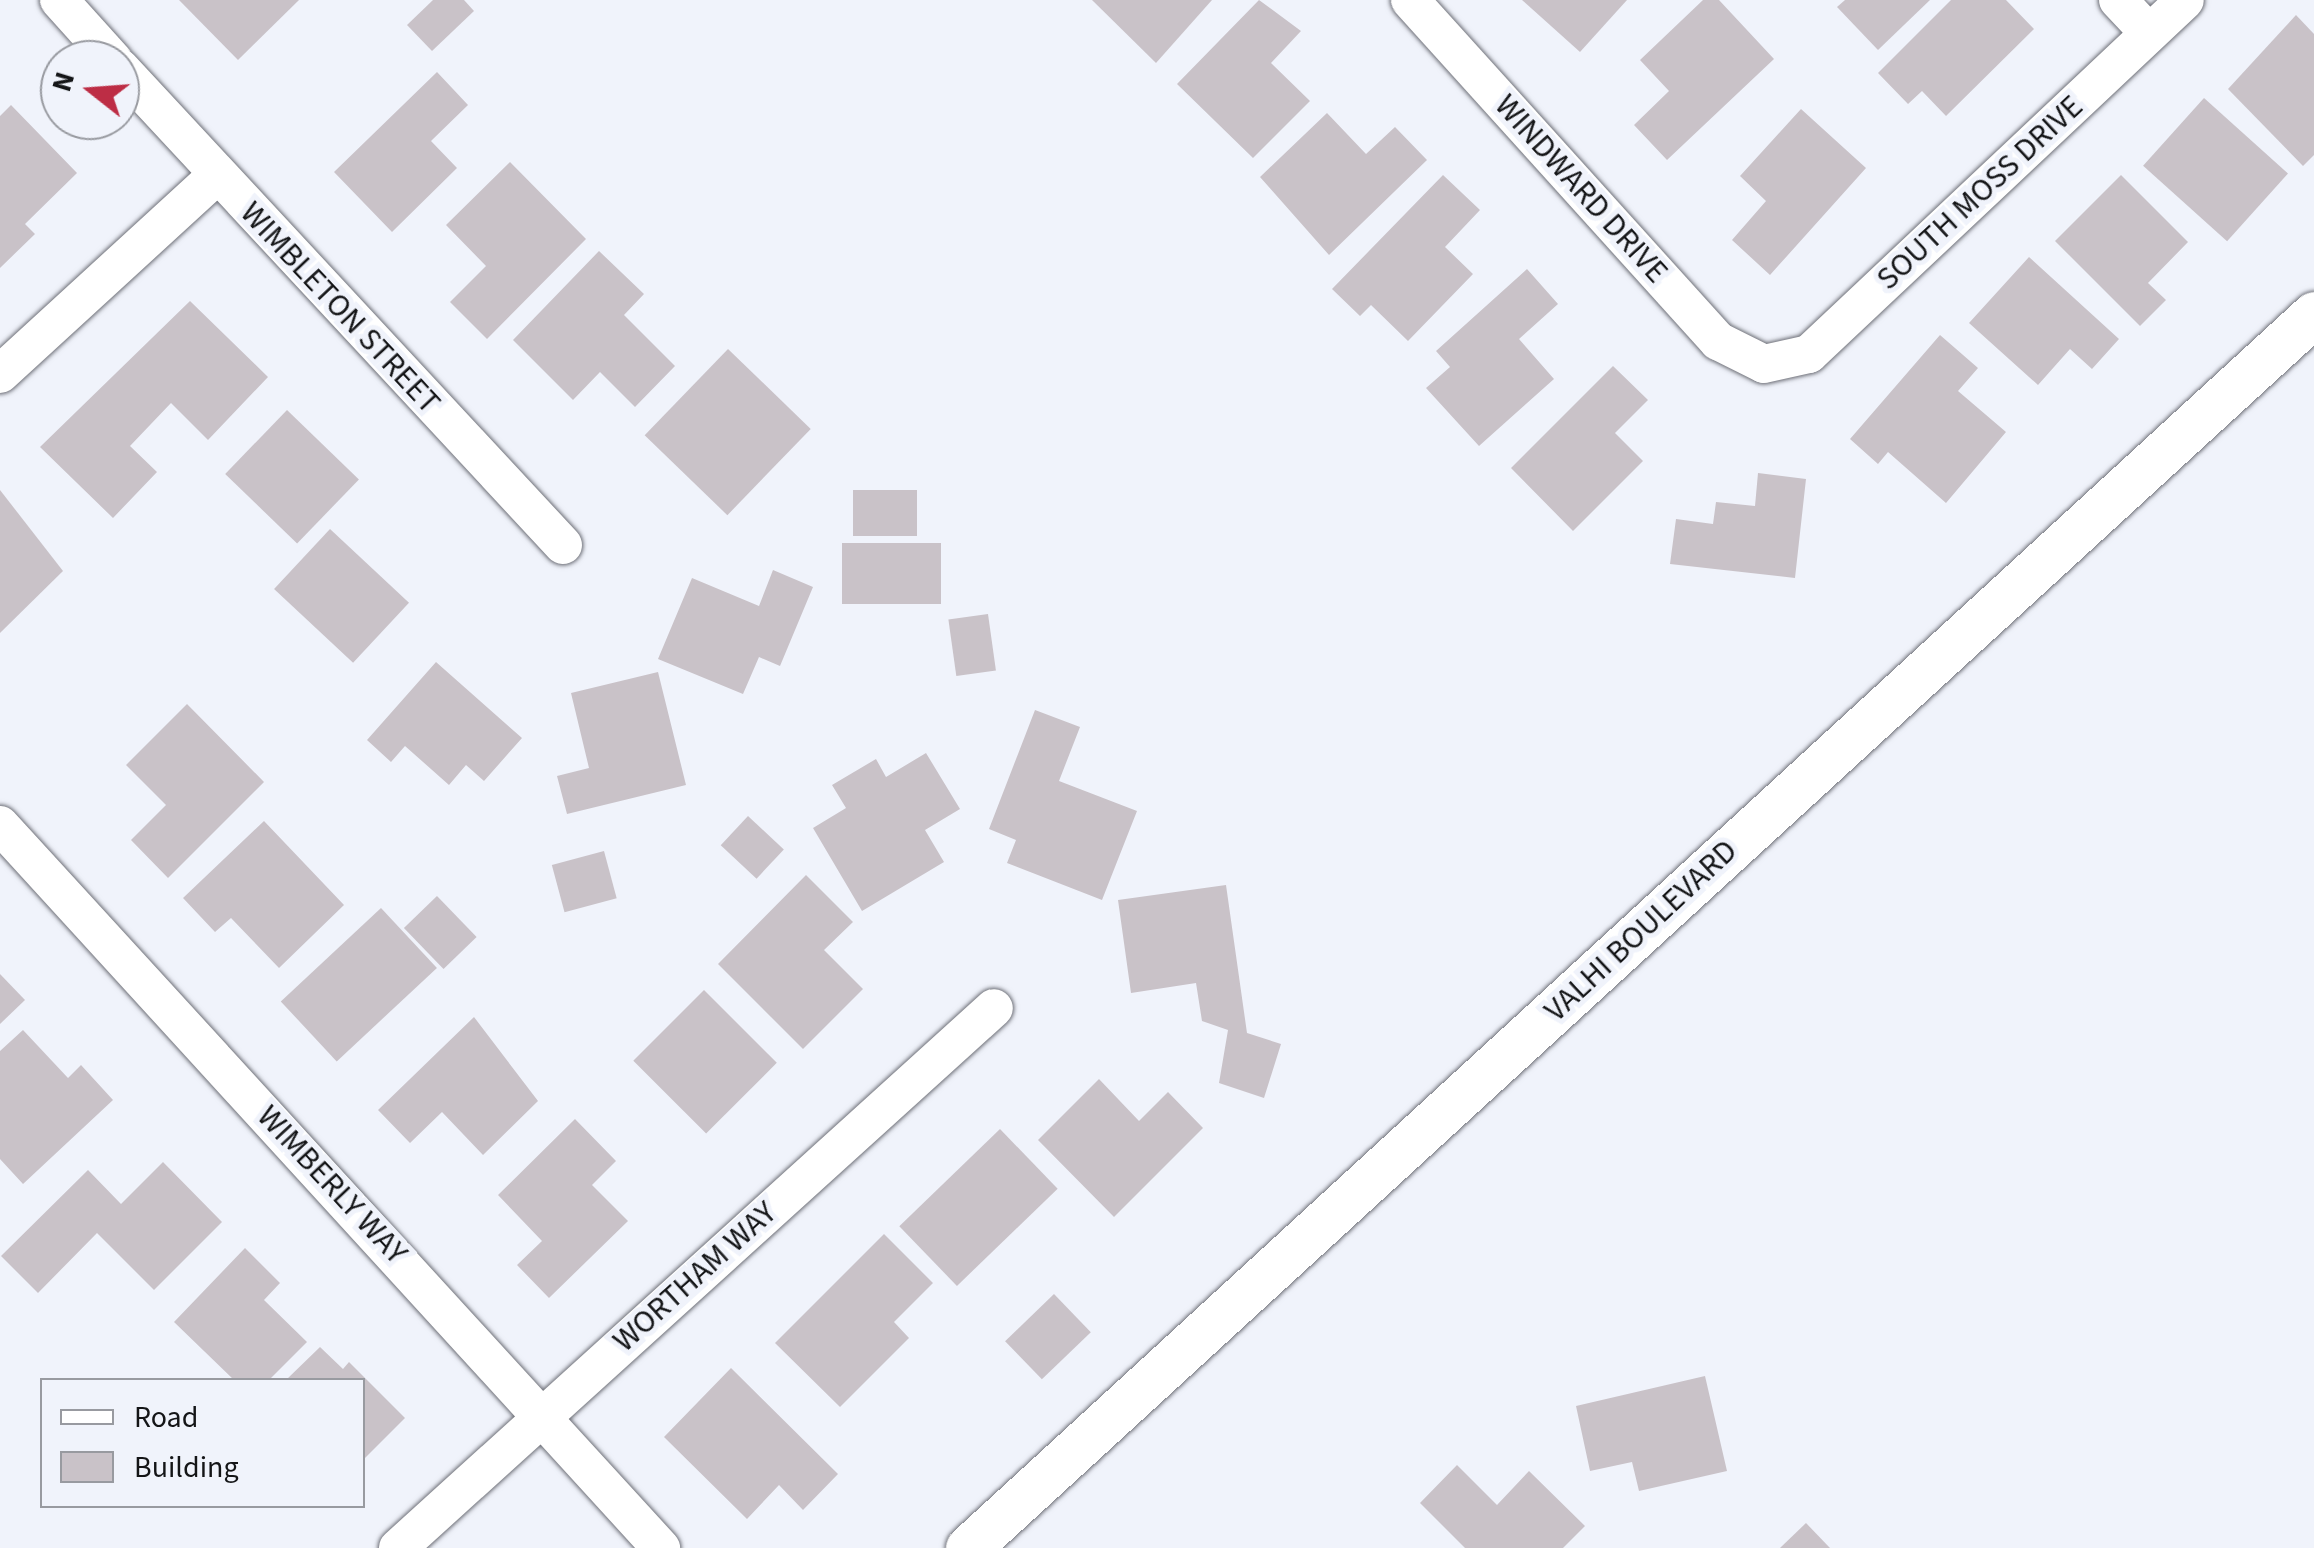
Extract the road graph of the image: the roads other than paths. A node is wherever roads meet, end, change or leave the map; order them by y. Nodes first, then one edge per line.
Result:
1 (59, 0) edge
2 (1410, 0) edge
3 (2118, 0) edge
4 (2185, 0) edge
5 (2148, 33) junction
6 (94, 40) edge
7 (140, 90) edge
8 (216, 176) junction
9 (2314, 314) edge
10 (1764, 364) joint
11 (0, 374) edge
12 (563, 545) dead end
13 (0, 825) edge
14 (994, 1008) dead end
15 (542, 1414) junction
16 (398, 1548) edge
17 (661, 1548) edge
18 (968, 1548) edge

1 - 6 street
2 - 10 street, WINDWARD DRIVE
3 - 5 street
4 - 5 street, SOUTH MOSS DRIVE
5 - 10 street, SOUTH MOSS DRIVE
7 - 8 street, WIMBLETON STREET
8 - 11 street
8 - 12 street, WIMBLETON STREET
9 - 18 street, VALHI BOULEVARD
13 - 15 street, WIMBERLY WAY
14 - 15 street, WORTHAM WAY
15 - 16 street, WORTHAM WAY
15 - 17 street, WIMBERLY WAY

